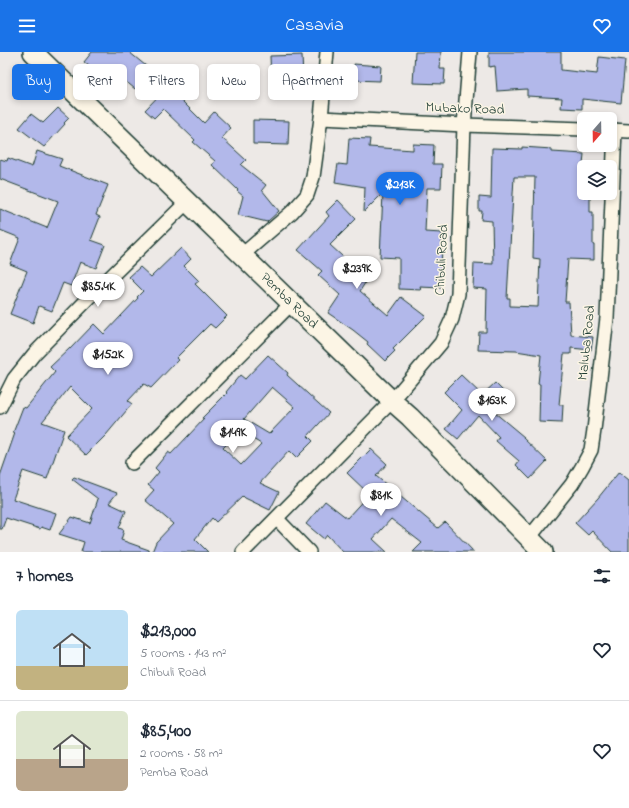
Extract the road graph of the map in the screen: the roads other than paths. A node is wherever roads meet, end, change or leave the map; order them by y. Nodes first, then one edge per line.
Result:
1 (33, 52) edge
2 (327, 52) edge
3 (470, 52) edge
4 (321, 118) junction
5 (464, 126) junction
6 (577, 129) edge
7 (617, 130) edge
8 (629, 131) edge
9 (611, 152) edge
10 (187, 202) junction
11 (242, 254) junction
12 (292, 304) junction
13 (392, 401) junction
14 (0, 407) edge
15 (132, 463) dead end
16 (277, 519) junction
17 (529, 538) junction
18 (244, 552) edge
19 (310, 552) edge
20 (543, 552) edge

1 - 10 street, Pemba Road
2 - 4 street
3 - 5 street, Chibuli Road
4 - 5 street, Mubako Road
4 - 11 street
5 - 6 street, Mubako Road
5 - 13 street, Chibuli Road
7 - 8 street
9 - 17 street, Maluba Road
10 - 11 street, Pemba Road
10 - 14 street
11 - 12 street, Pemba Road
12 - 13 street, Pemba Road
12 - 15 street
13 - 16 street, Chibuli Road
13 - 17 street, Pemba Road
16 - 18 street, Chibuli Road
16 - 19 street
17 - 20 street, Pemba Road

